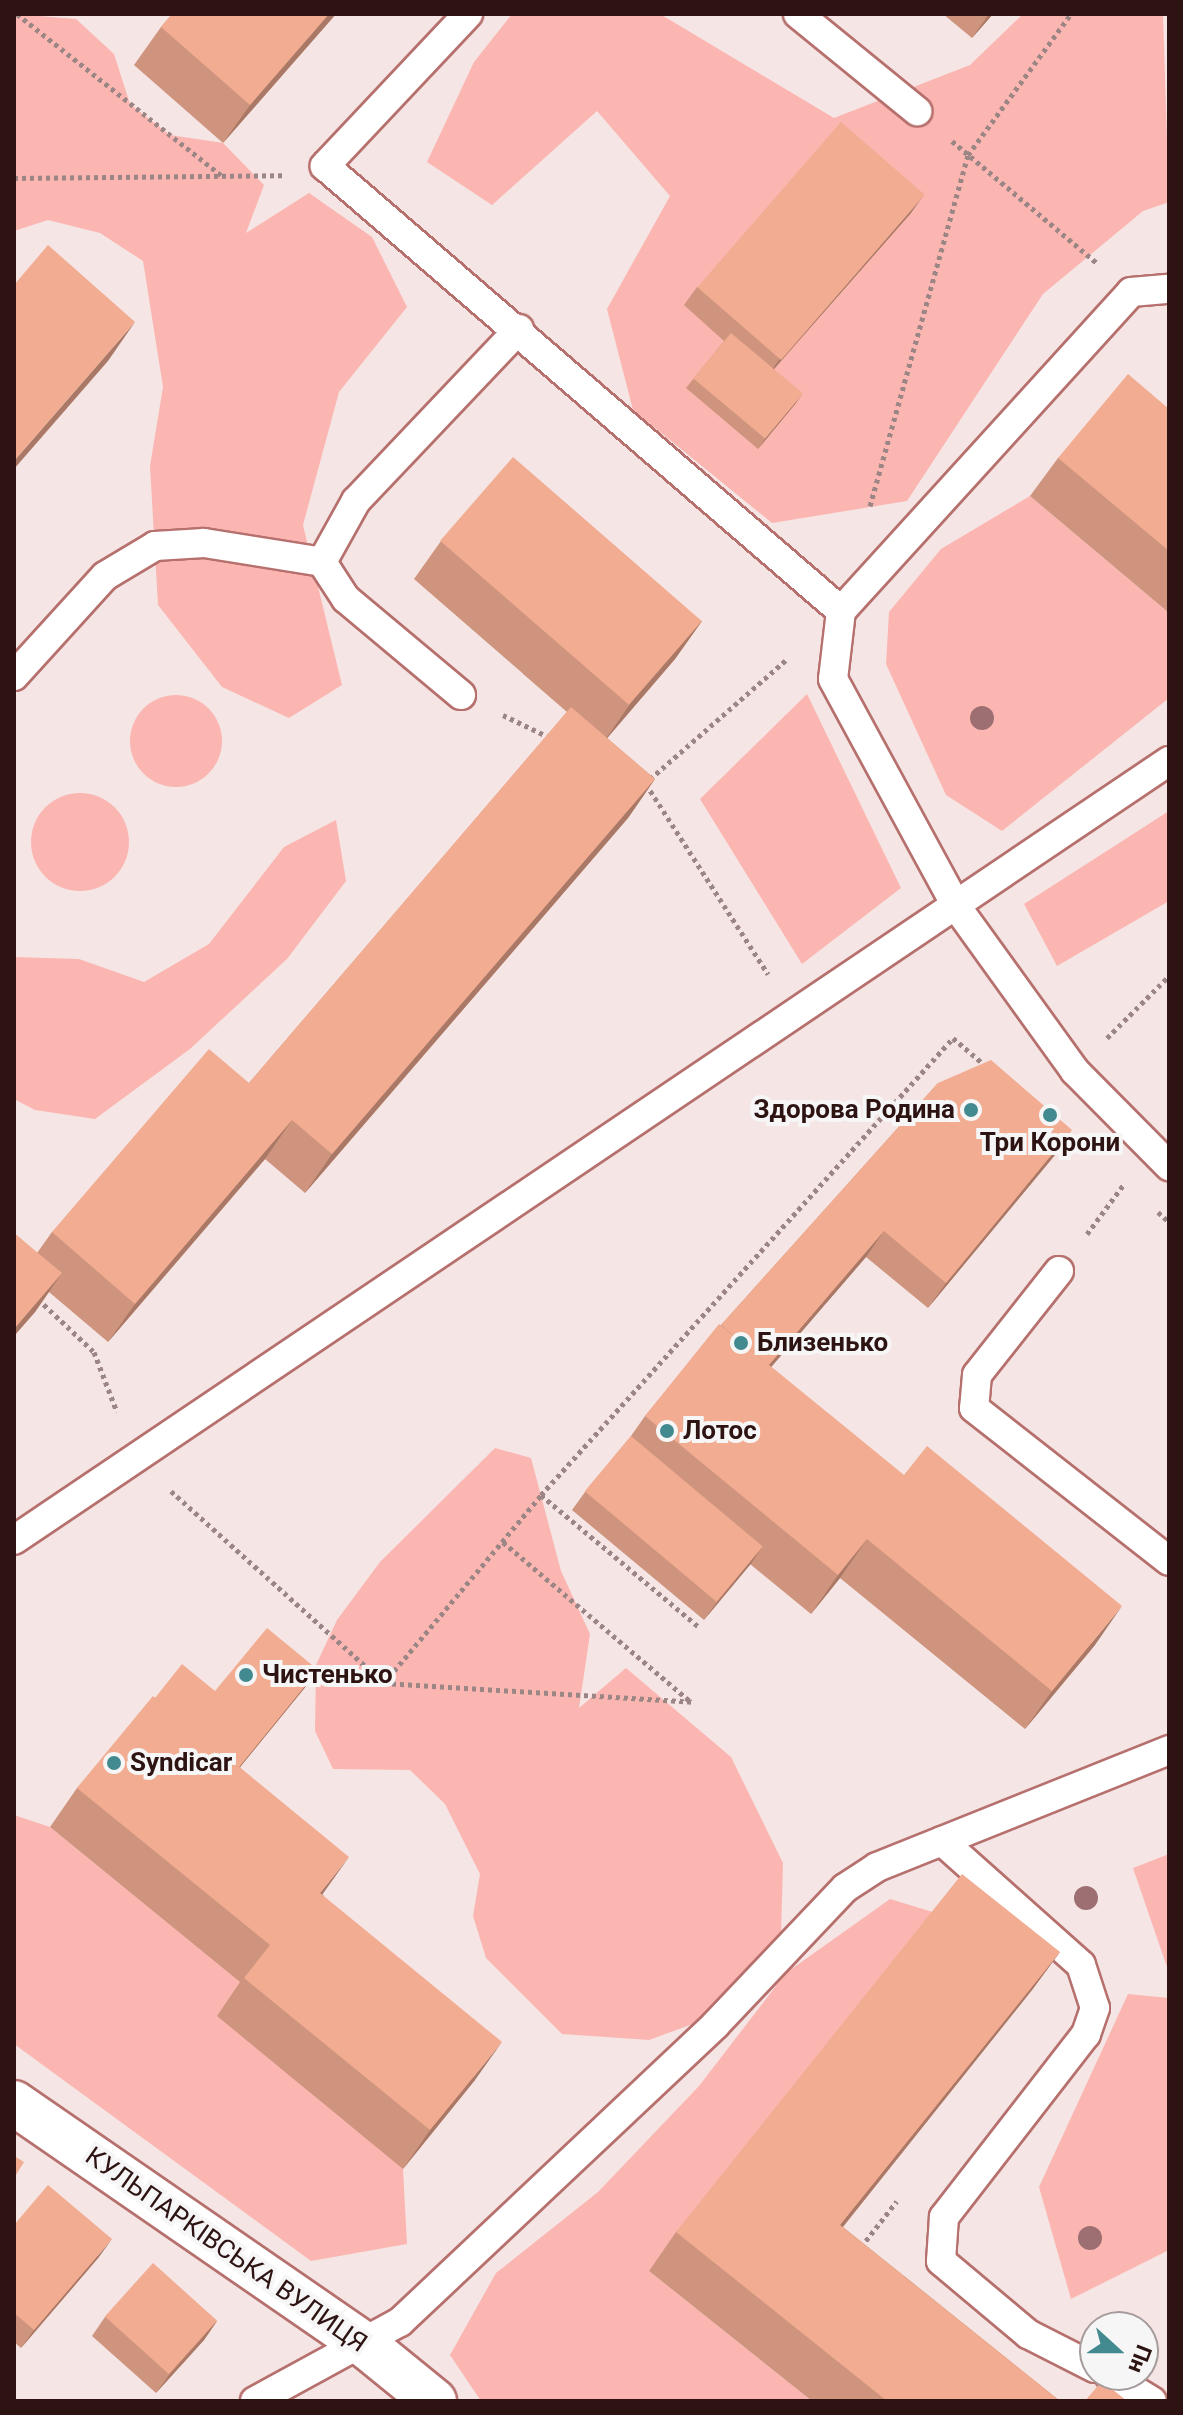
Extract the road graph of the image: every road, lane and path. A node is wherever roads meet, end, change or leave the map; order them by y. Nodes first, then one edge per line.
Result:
1 (17, 14) edge
2 (468, 14) edge
3 (798, 14) edge
4 (1071, 14) edge
5 (917, 111) joint
6 (968, 155) junction
7 (335, 174) junction
8 (222, 176) junction
9 (14, 178) edge
10 (1169, 289) edge
11 (1131, 292) junction
12 (519, 329) junction
13 (866, 520) dead end
14 (322, 562) junction
15 (841, 611) junction
16 (14, 676) edge
17 (461, 695) joint
18 (561, 742) edge
19 (1169, 761) edge
20 (631, 776) edge
21 (645, 783) junction
22 (956, 906) junction
23 (795, 1015) junction
24 (990, 1069) edge
25 (1169, 1166) edge
26 (1113, 1175) dead end
27 (1124, 1184) junction
28 (1135, 1193) dead end
29 (1147, 1203) dead end
30 (1169, 1222) edge
31 (1059, 1271) joint
32 (25, 1288) edge
33 (135, 1459) junction
34 (541, 1495) junction
35 (14, 1540) edge
36 (503, 1542) junction
37 (1169, 1561) edge
38 (699, 1627) dead end
39 (384, 1683) junction
40 (1169, 1750) edge
41 (942, 1841) junction
42 (14, 2103) edge
43 (365, 2345) junction
44 (1079, 2360) edge
45 (255, 2401) edge
46 (434, 2401) edge

1 - 8 path
2 - 7 lane
3 - 5 lane
4 - 6 path
5 - 6 path
6 - 11 path
6 - 13 path
7 - 8 path
7 - 12 lane
8 - 9 path
10 - 11 lane
11 - 15 lane
12 - 14 lane
12 - 15 lane
14 - 16 lane
14 - 17 lane
15 - 21 path
15 - 22 lane
17 - 18 path
19 - 22 lane
20 - 21 path
21 - 23 path
22 - 23 lane
22 - 25 lane
23 - 33 lane
24 - 34 path
26 - 27 path
27 - 28 path
27 - 31 path
29 - 30 path
31 - 37 lane
32 - 33 path
33 - 35 lane
33 - 39 path
34 - 36 path
34 - 38 path
36 - 39 path
36 - 39 path
40 - 41 lane
41 - 43 lane
41 - 44 lane
42 - 43 street, КУЛЬПАРКІВСЬКА ВУЛИЦЯ
43 - 45 lane
43 - 46 street, КУЛЬПАРКІВСЬКА ВУЛИЦЯ

